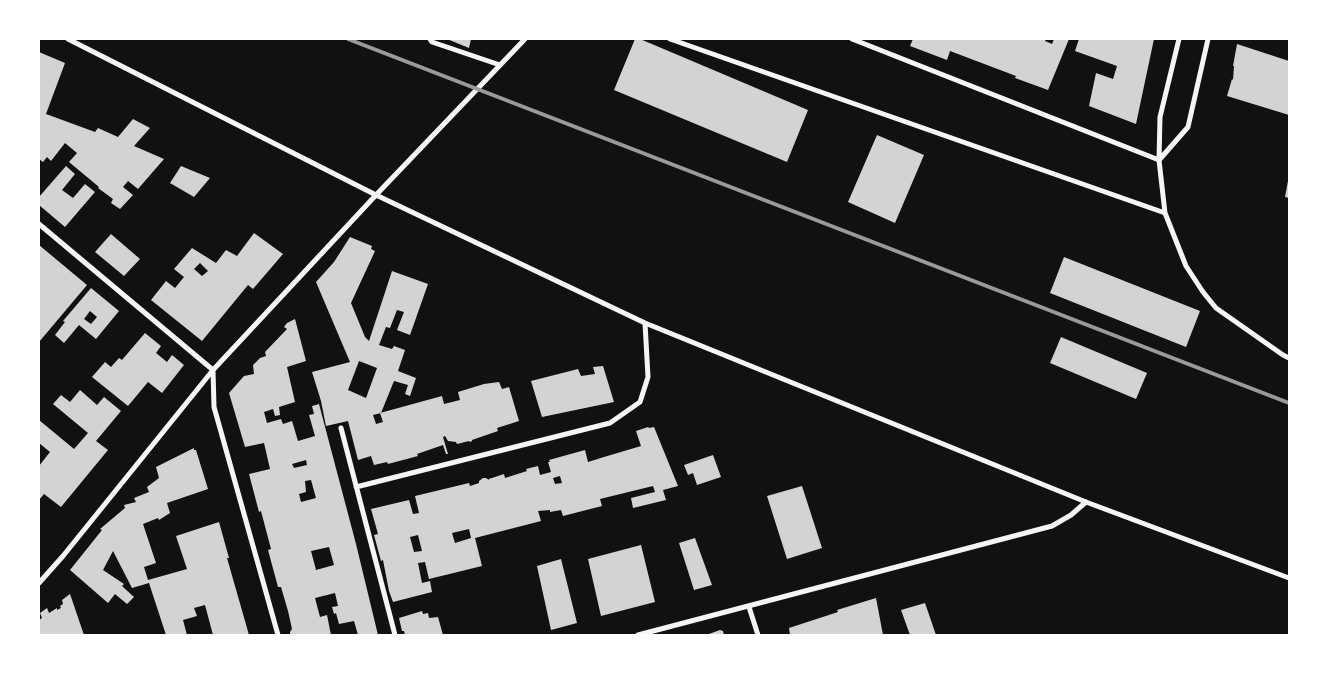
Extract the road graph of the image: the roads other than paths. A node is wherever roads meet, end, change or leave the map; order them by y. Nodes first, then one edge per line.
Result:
1 (68, 39) edge
2 (430, 39) edge
3 (525, 39) edge
4 (670, 39) edge
5 (852, 39) edge
6 (1179, 39) edge
7 (1208, 39) edge
8 (500, 65) junction
9 (1159, 160) junction
10 (376, 195) junction
11 (1165, 213) junction
12 (39, 224) edge
13 (645, 323) junction
14 (1289, 358) edge
15 (213, 370) junction
16 (341, 428) dead end
17 (356, 487) junction
18 (1086, 502) junction
19 (1289, 578) edge
20 (39, 583) edge
21 (749, 607) junction
22 (278, 635) edge
23 (395, 635) edge
24 (638, 635) edge
25 (758, 635) edge

1 - 10 street
2 - 8 street
3 - 8 street
4 - 11 street
5 - 9 street
6 - 9 street
7 - 9 street
8 - 10 street
9 - 11 street
10 - 13 street
10 - 15 street
11 - 14 street
12 - 15 street
13 - 17 street
13 - 18 street
15 - 20 street
15 - 22 street
16 - 17 street
17 - 23 street
18 - 19 street
18 - 21 street
21 - 24 street
21 - 25 street

